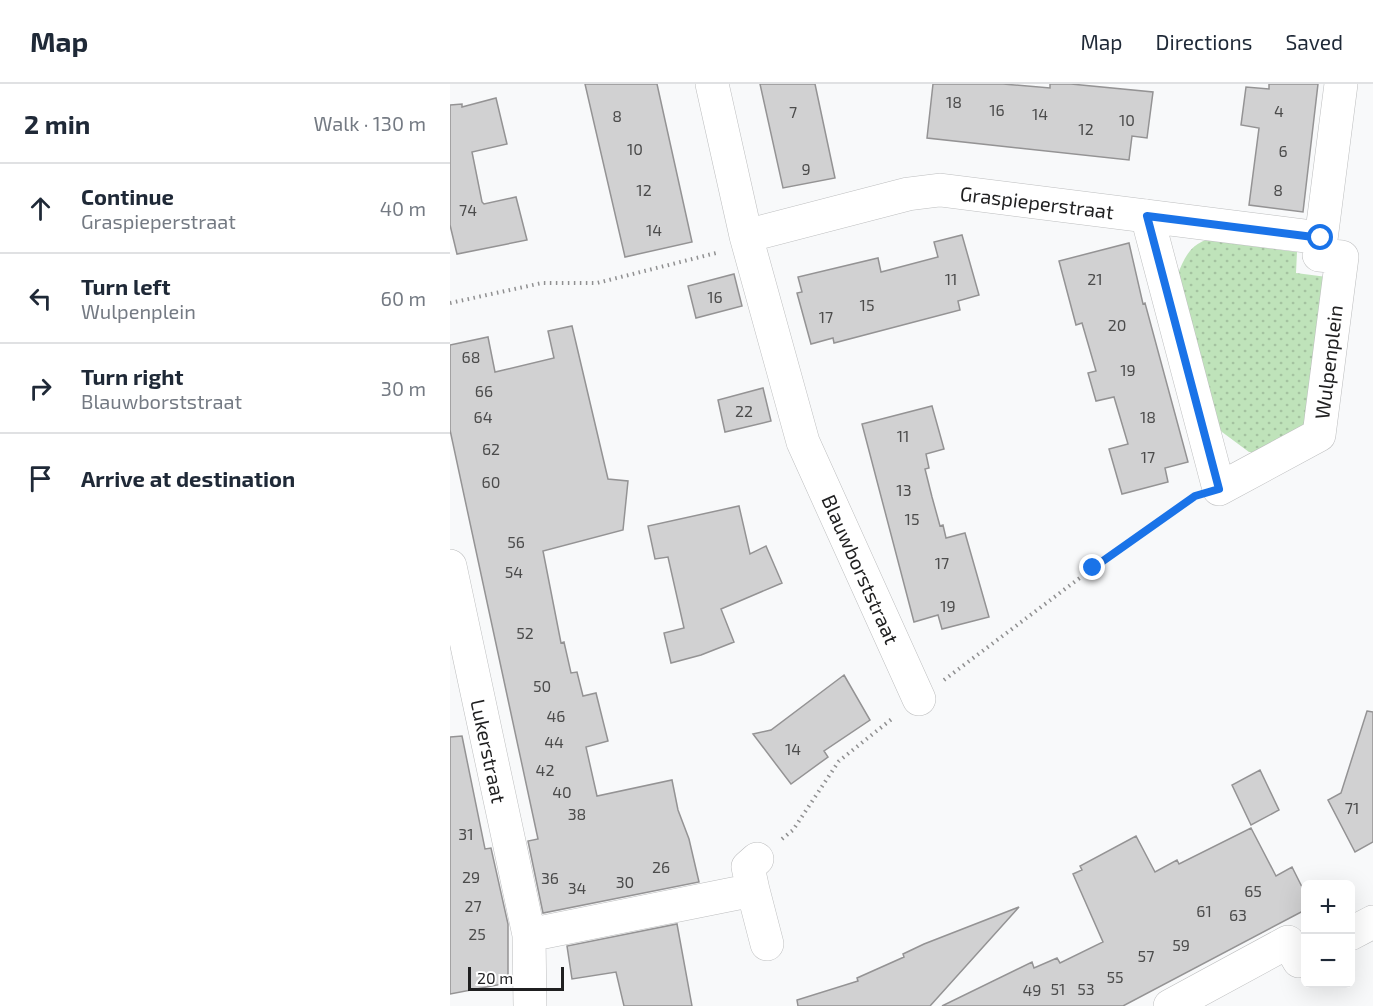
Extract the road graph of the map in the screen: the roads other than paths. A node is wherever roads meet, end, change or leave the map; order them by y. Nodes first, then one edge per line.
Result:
1 (712, 84) edge
2 (1341, 84) edge
3 (1147, 216) junction
4 (746, 236) junction
5 (1321, 238) junction
6 (450, 566) edge
7 (919, 699) road end
8 (1373, 922) edge
9 (1355, 931) edge
10 (529, 935) junction
11 (767, 944) dead end
12 (1301, 960) edge
13 (530, 1006) edge
14 (1170, 1006) edge

1 - 4 street, Blauwborststraat
2 - 5 street
3 - 4 street, Graspieperstraat
3 - 5 street, Graspieperstraat
3 - 5 street, Wulpenplein
4 - 7 street, Blauwborststraat
6 - 10 street, Lukerstraat
8 - 9 street
10 - 11 street
10 - 13 street, Lukerstraat
12 - 14 street

